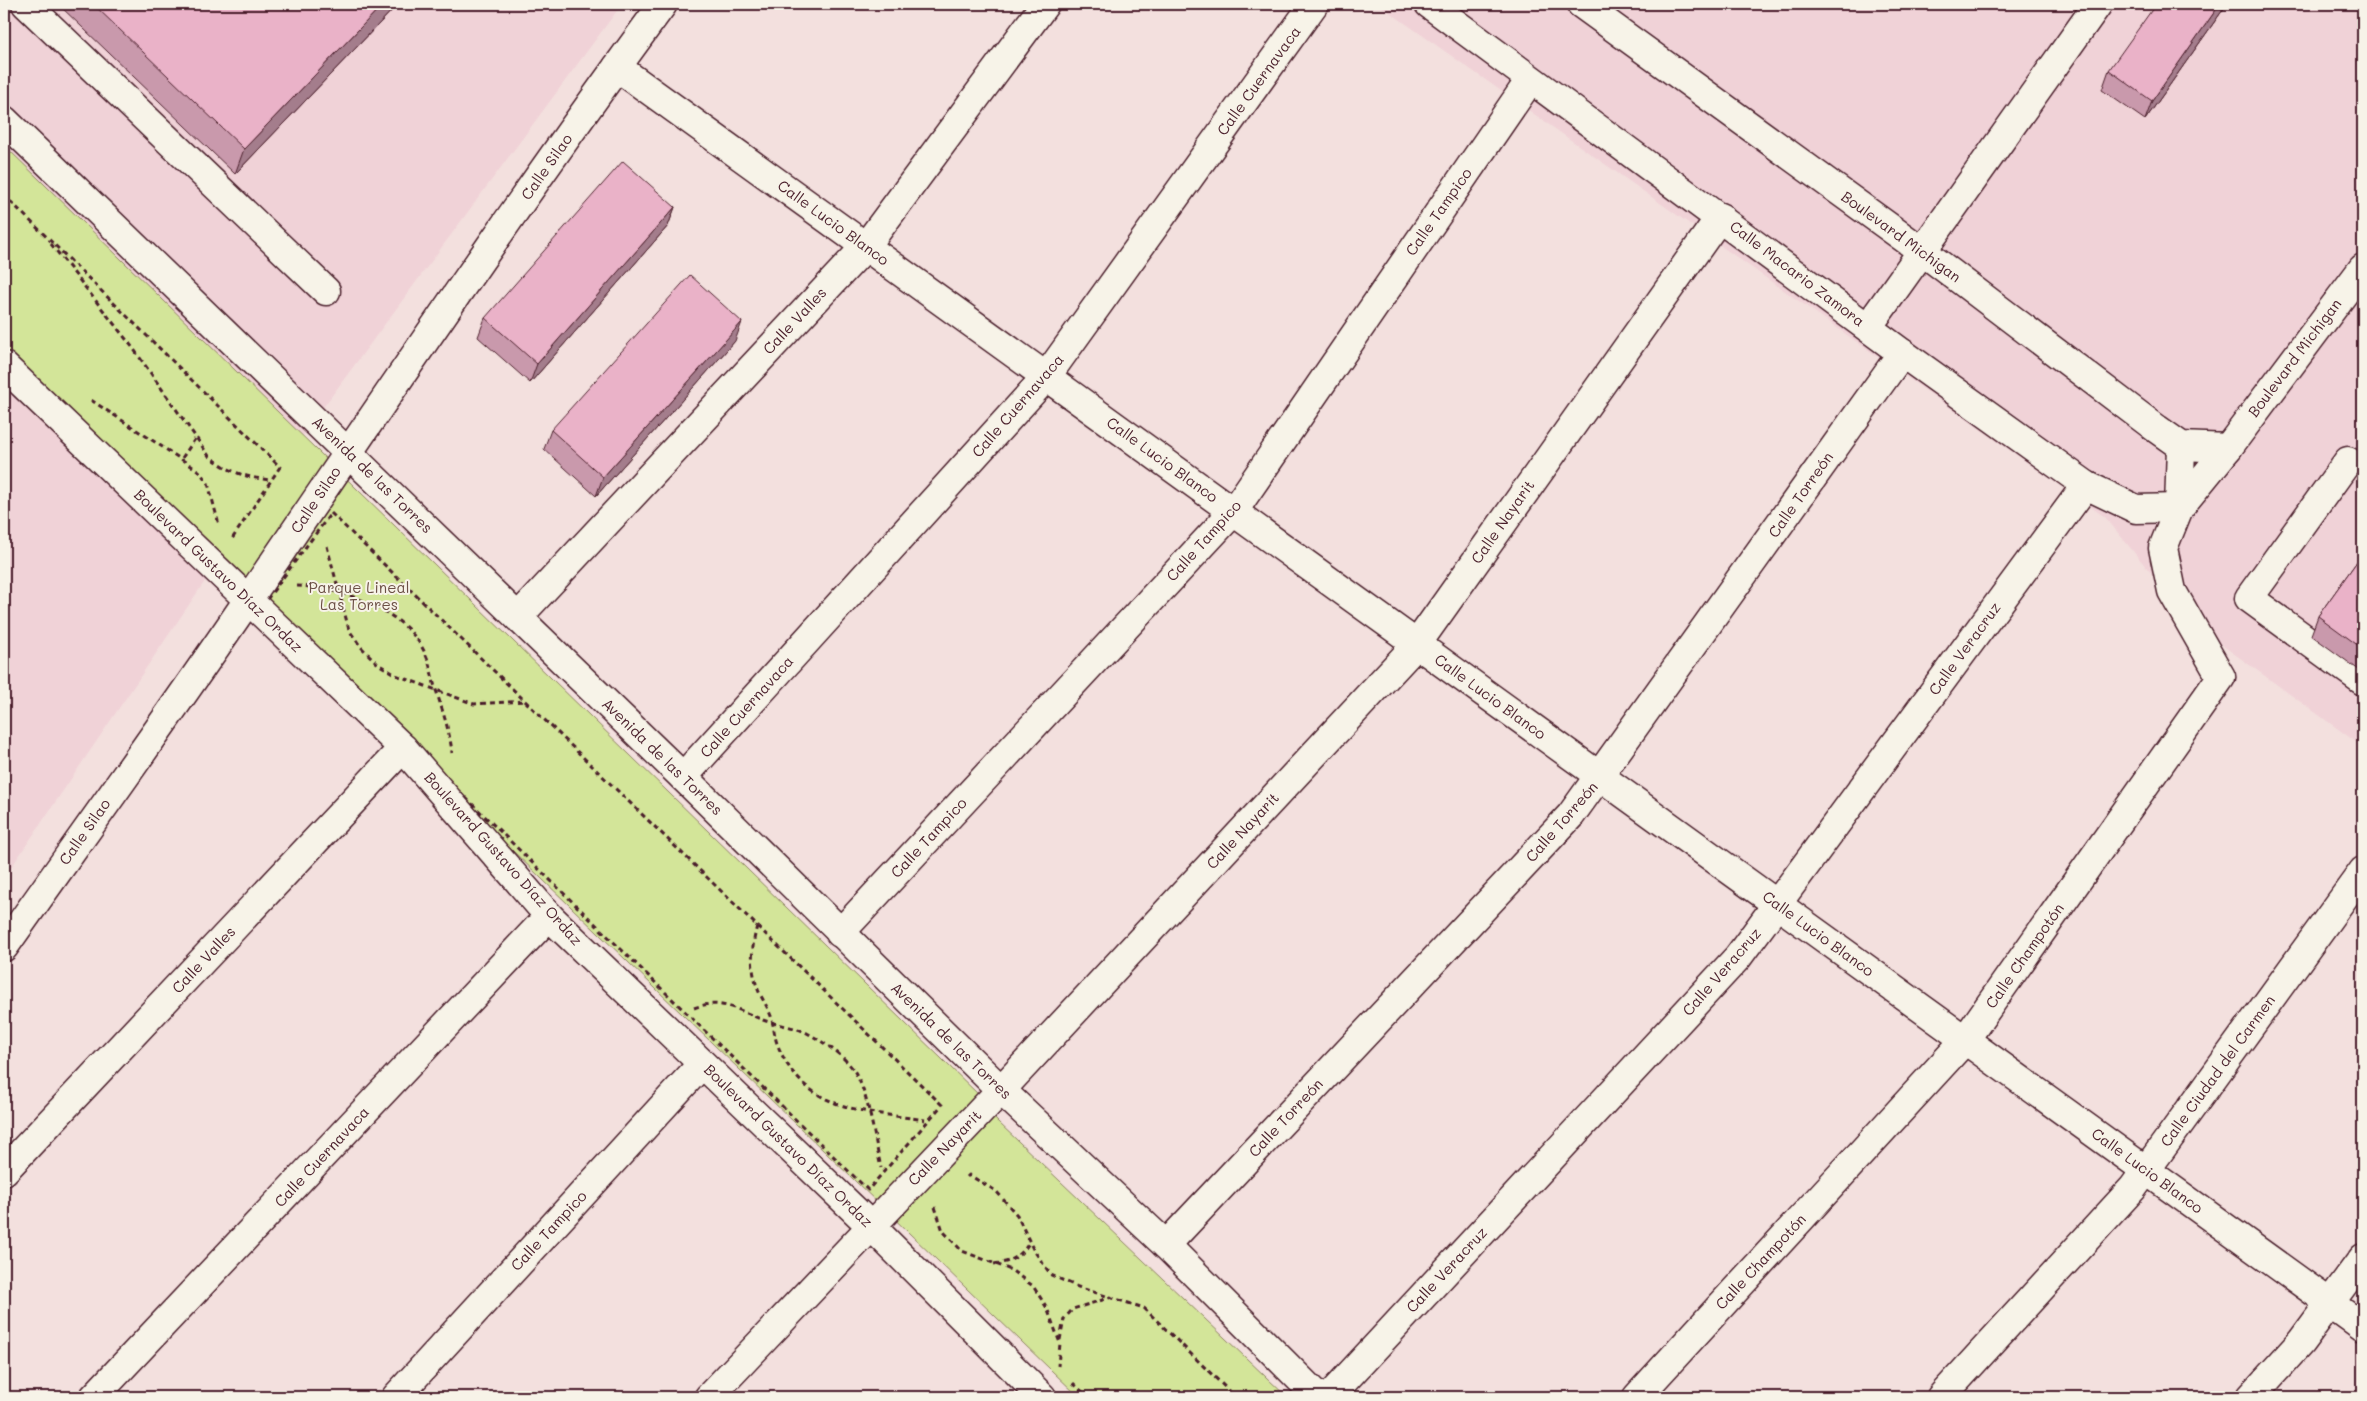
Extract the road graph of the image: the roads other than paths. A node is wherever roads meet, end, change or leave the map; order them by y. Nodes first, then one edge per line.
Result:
1 (26, 4) edge
2 (663, 4) edge
3 (1045, 4) edge
4 (1314, 4) edge
5 (1429, 4) edge
6 (1580, 4) edge
7 (2098, 4) edge
8 (617, 67) junction
9 (1530, 80) junction
10 (4, 120) edge
11 (1720, 217) junction
12 (866, 246) junction
13 (1922, 251) junction
14 (2363, 268) edge
15 (326, 291) dead end
16 (1868, 327) junction
17 (1902, 353) junction
18 (4, 366) edge
19 (1046, 377) junction
20 (2181, 446) junction
21 (2228, 448) junction
22 (349, 452) junction
23 (2348, 461) dead end
24 (2086, 485) junction
25 (2179, 508) junction
26 (1233, 512) junction
27 (248, 600) junction
28 (518, 617) junction
29 (1416, 644) junction
30 (2363, 681) edge
31 (403, 748) junction
32 (684, 777) junction
33 (1600, 777) junction
34 (2363, 871) edge
35 (1778, 905) junction
36 (549, 916) junction
37 (840, 933) junction
38 (4, 947) edge
39 (1965, 1040) junction
40 (702, 1064) junction
41 (1001, 1090) junction
42 (4, 1171) edge
43 (2146, 1171) junction
44 (870, 1225) junction
45 (1166, 1246) junction
46 (2363, 1258) edge
47 (2330, 1303) junction
48 (2363, 1327) edge
49 (1030, 1393) edge
50 (94, 1397) edge
51 (396, 1397) edge
52 (709, 1397) edge
53 (1318, 1397) edge
54 (1329, 1397) edge
55 (1637, 1397) edge
56 (1941, 1397) edge
57 (2251, 1397) edge

1 - 15 street
2 - 8 street, Calle Silao
3 - 12 street, Calle Valles
4 - 19 street, Calle Cuernavaca
5 - 9 street, Calle Macario Zamora
6 - 13 street, Boulevard Michigan
7 - 13 street
8 - 12 street, Calle Lucio Blanco
8 - 22 street, Calle Silao
9 - 11 street, Calle Macario Zamora
9 - 26 street, Calle Tampico
10 - 22 street, Avenida de las Torres
11 - 16 street, Calle Macario Zamora
11 - 29 street, Calle Nayarit
12 - 19 street, Calle Lucio Blanco
12 - 28 street, Calle Valles
13 - 16 street
13 - 20 street, Boulevard Michigan
14 - 21 street, Boulevard Michigan
16 - 17 street, Calle Macario Zamora
17 - 24 street, Calle Macario Zamora
17 - 33 street, Calle Torreón
18 - 27 street, Boulevard Gustavo Díaz Ordaz
19 - 26 street, Calle Lucio Blanco
19 - 32 street, Calle Cuernavaca
20 - 21 street
20 - 25 street, Calle Champotón
21 - 25 street, Boulevard Michigan
22 - 27 street, Calle Silao
22 - 28 street, Avenida de las Torres
23 - 30 street
24 - 25 street, Calle Macario Zamora
24 - 35 street, Calle Veracruz
25 - 39 street, Calle Champotón
26 - 29 street, Calle Lucio Blanco
26 - 37 street, Calle Tampico
27 - 31 street, Boulevard Gustavo Díaz Ordaz
27 - 38 street, Calle Silao
28 - 32 street, Avenida de las Torres
29 - 33 street, Calle Lucio Blanco
29 - 41 street, Calle Nayarit
31 - 36 street, Boulevard Gustavo Díaz Ordaz
31 - 42 street, Calle Valles
32 - 37 street, Avenida de las Torres
33 - 35 street, Calle Lucio Blanco
33 - 45 street, Calle Torreón
34 - 43 street, Calle Ciudad del Carmen
35 - 39 street, Calle Lucio Blanco
35 - 54 street, Calle Veracruz
36 - 40 street, Boulevard Gustavo Díaz Ordaz
36 - 50 street, Calle Cuernavaca
37 - 41 street, Avenida de las Torres
39 - 43 street, Calle Lucio Blanco
39 - 55 street, Calle Champotón
40 - 44 street, Boulevard Gustavo Díaz Ordaz
40 - 51 street, Calle Tampico
41 - 44 street, Calle Nayarit
41 - 45 street, Avenida de las Torres
43 - 47 street, Calle Lucio Blanco
43 - 56 street, Calle Ciudad del Carmen
44 - 49 street, Boulevard Gustavo Díaz Ordaz
44 - 52 street, Calle Nayarit
45 - 53 street, Avenida de las Torres
46 - 47 street
47 - 48 street, Calle Lucio Blanco
47 - 57 street

